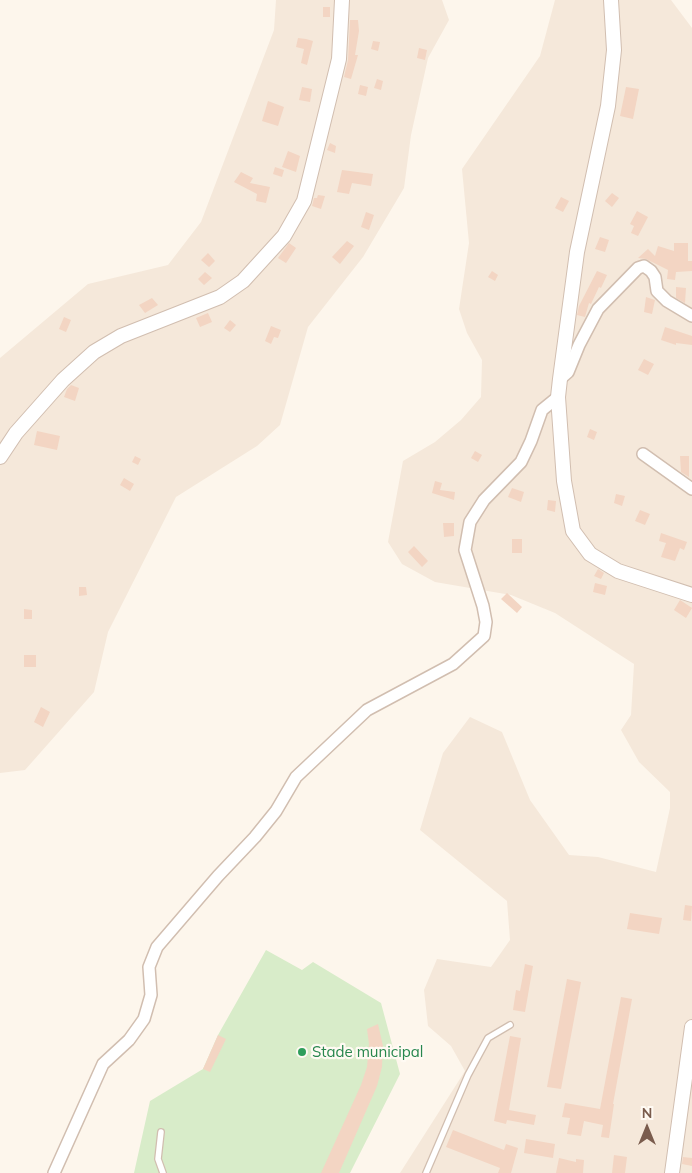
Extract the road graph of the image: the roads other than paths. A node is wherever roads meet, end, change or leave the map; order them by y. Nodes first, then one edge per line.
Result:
1 (342, 0) edge
2 (611, 0) edge
3 (692, 316) edge
4 (560, 379) junction
5 (558, 397) junction
6 (642, 454) dead end
7 (0, 457) edge
8 (692, 489) edge
9 (692, 595) edge
10 (510, 1025) dead end
11 (692, 1027) edge
12 (161, 1132) dead end
13 (54, 1173) edge
14 (163, 1173) edge
15 (426, 1173) edge
16 (672, 1173) edge

1 - 7 street
2 - 4 street
3 - 4 street
4 - 5 street
5 - 9 street
5 - 13 street
6 - 8 street
10 - 15 lane
11 - 16 street
12 - 14 lane

